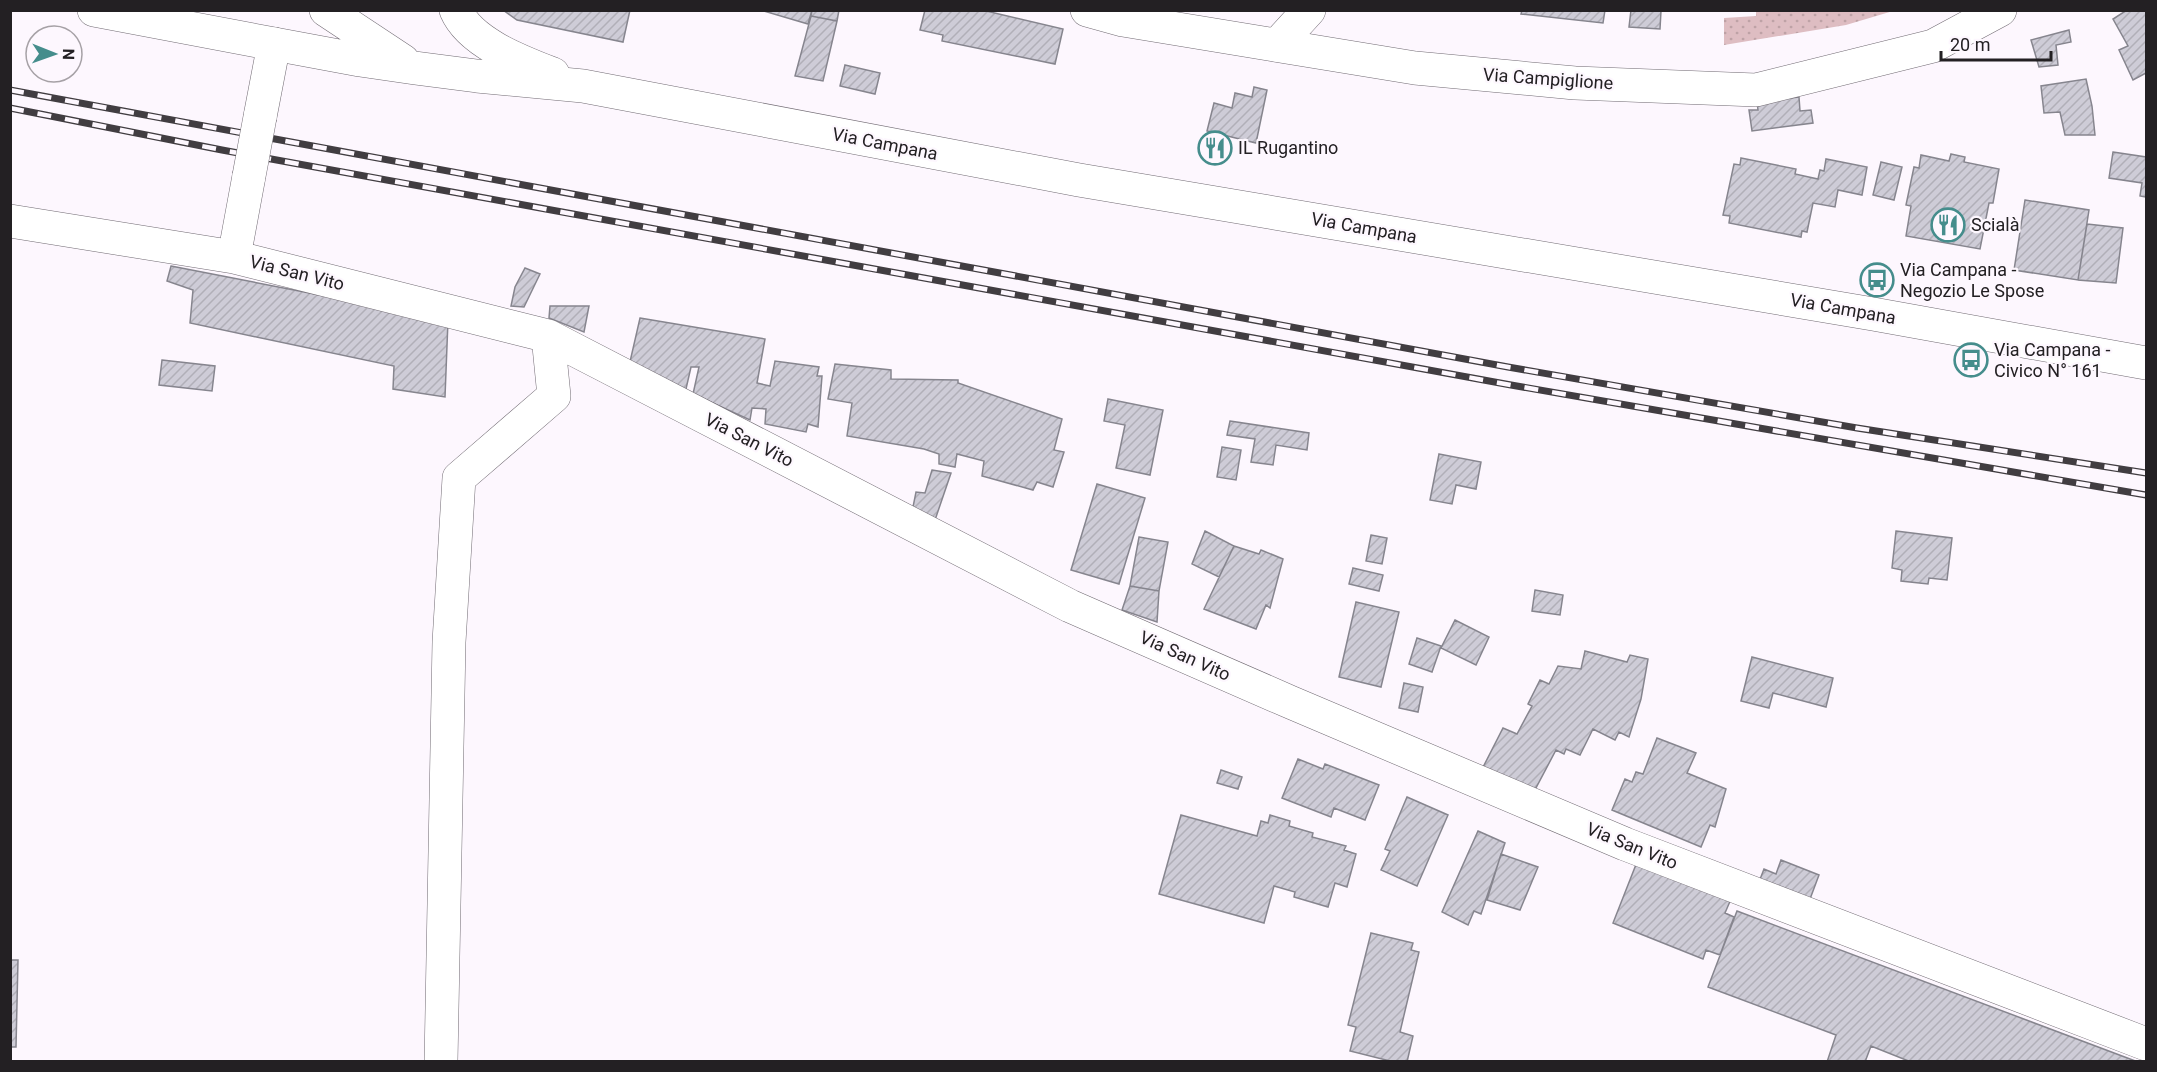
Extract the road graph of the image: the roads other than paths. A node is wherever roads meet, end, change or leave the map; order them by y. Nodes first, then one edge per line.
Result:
1 (94, 10) edge
2 (326, 10) edge
3 (456, 10) edge
4 (1087, 10) edge
5 (1309, 10) edge
6 (2000, 10) edge
7 (274, 44) junction
8 (1277, 45) junction
9 (414, 68) junction
10 (583, 86) junction
11 (10, 221) edge
12 (234, 257) junction
13 (548, 336) junction
14 (2146, 363) edge
15 (2146, 1044) edge
16 (441, 1062) edge

1 - 7 street, Via Campana
2 - 9 street
3 - 10 street, Via Campana
4 - 8 street, Via Campiglione
5 - 8 street
6 - 8 street, Via Campiglione
7 - 9 street, Via Campana
7 - 12 street, bridge
9 - 10 street, Via Campana
10 - 14 street, Via Campana
11 - 12 street, Via San Vito
12 - 13 street, Via San Vito
13 - 15 street, Via San Vito
13 - 16 street

